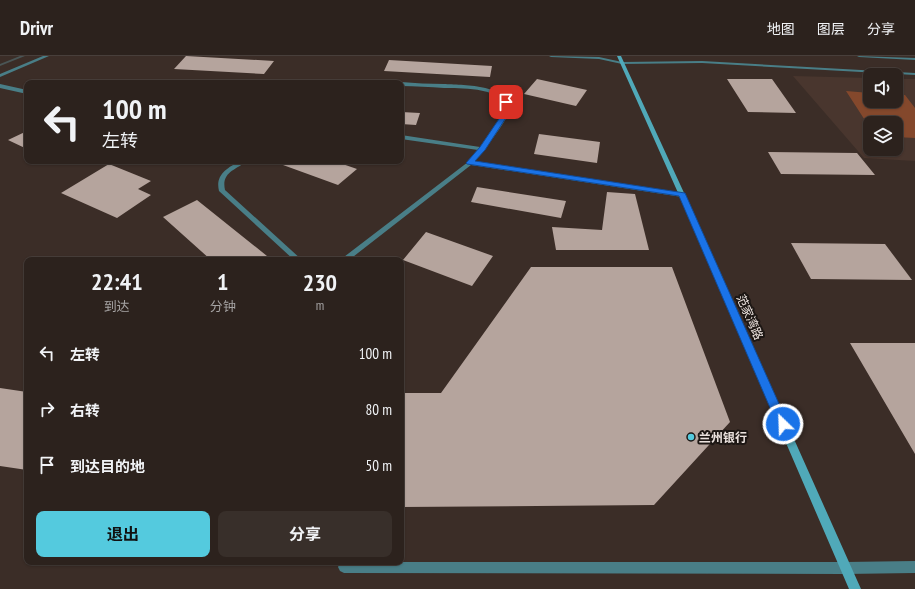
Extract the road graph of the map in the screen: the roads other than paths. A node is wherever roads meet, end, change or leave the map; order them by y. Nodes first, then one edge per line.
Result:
1 (47, 56) edge
2 (551, 56) edge
3 (859, 56) edge
4 (915, 59) edge
5 (621, 60) edge
6 (915, 74) edge
7 (0, 76) edge
8 (404, 84) edge
9 (0, 86) edge
10 (24, 91) edge
11 (404, 138) edge
12 (482, 149) junction
13 (470, 163) junction
14 (239, 164) edge
15 (682, 195) junction
16 (295, 257) edge
17 (348, 257) edge
18 (344, 567) dead end
19 (915, 567) edge
20 (845, 568) junction
21 (855, 589) edge

1 - 7 street
2 - 5 street
3 - 4 street
5 - 6 street
5 - 15 main road, 范家湾路
8 - 12 street
9 - 10 street
11 - 12 street
12 - 13 street
13 - 15 street
13 - 17 street
14 - 16 street
15 - 20 main road, 范家湾路
18 - 20 street
19 - 20 street
20 - 21 main road, 范家湾路

